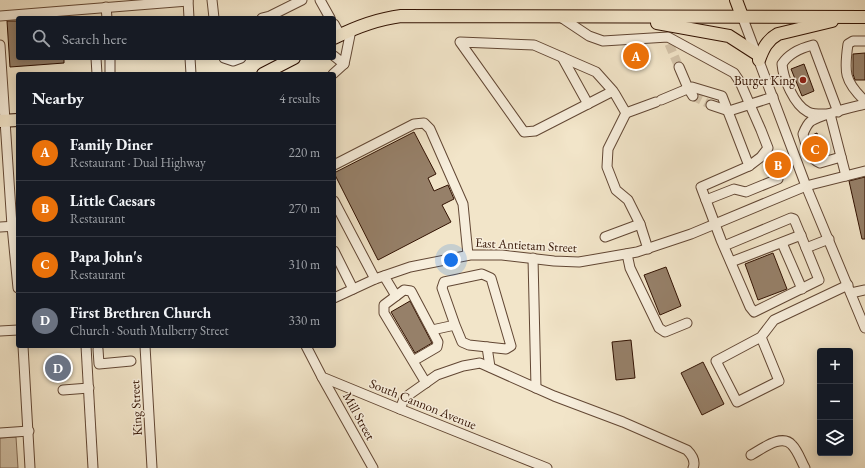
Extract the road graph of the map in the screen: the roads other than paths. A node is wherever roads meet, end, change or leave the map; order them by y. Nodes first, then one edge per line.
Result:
1 (188, 0) edge
2 (212, 0) edge
3 (302, 0) edge
4 (320, 0) edge
5 (736, 0) edge
6 (106, 7) junction
7 (93, 8) junction
8 (0, 16) edge
9 (94, 16) edge
10 (107, 16) edge
11 (189, 16) edge
12 (214, 16) edge
13 (270, 16) edge
14 (327, 16) edge
15 (559, 16) junction
16 (742, 16) junction
17 (608, 17) junction
18 (850, 17) junction
19 (865, 17) edge
20 (662, 23) junction
21 (340, 32) edge
22 (665, 39) junction
23 (865, 41) edge
24 (0, 44) edge
25 (562, 57) junction
26 (758, 57) junction
27 (336, 58) edge
28 (96, 60) edge
29 (110, 60) edge
30 (190, 60) edge
31 (290, 60) edge
32 (344, 64) junction
33 (679, 67) tunnel mouth
34 (97, 72) edge
35 (110, 72) edge
36 (191, 72) edge
37 (266, 72) edge
38 (335, 72) edge
39 (613, 91) junction
40 (691, 92) junction
41 (772, 96) junction
42 (865, 101) edge
43 (588, 104) junction
44 (749, 104) junction
45 (865, 104) edge
46 (711, 105) tunnel mouth
47 (729, 111) junction
48 (626, 113) junction
49 (834, 113) junction
50 (16, 120) edge
51 (3, 121) edge
52 (841, 157) junction
53 (336, 164) edge
54 (749, 166) junction
55 (865, 171) edge
56 (846, 176) junction
57 (778, 179) dead end
58 (806, 186) junction
59 (746, 192) junction
60 (706, 200) junction
61 (336, 205) edge
62 (752, 207) junction
63 (640, 224) junction
64 (715, 224) junction
65 (15, 226) edge
66 (0, 227) edge
67 (801, 235) junction
68 (605, 237) dead end
69 (829, 239) junction
70 (782, 243) junction
71 (724, 246) junction
72 (16, 247) edge
73 (806, 248) junction
74 (648, 249) junction
75 (627, 254) junction
76 (336, 255) edge
77 (468, 255) junction
78 (532, 258) junction
79 (731, 262) junction
80 (384, 276) junction
81 (375, 279) junction
82 (802, 288) junction
83 (353, 289) junction
84 (850, 289) junction
85 (865, 290) edge
86 (396, 296) junction
87 (336, 297) edge
88 (687, 323) dead end
89 (455, 325) junction
90 (0, 328) edge
91 (865, 328) edge
92 (16, 330) edge
93 (432, 330) junction
94 (762, 337) junction
95 (487, 347) junction
96 (23, 348) edge
97 (86, 348) edge
98 (145, 348) edge
99 (307, 348) edge
100 (95, 349) edge
101 (131, 361) dead end
102 (413, 361) junction
103 (490, 366) junction
104 (322, 376) junction
105 (426, 383) junction
106 (89, 388) junction
107 (536, 388) junction
108 (63, 390) dead end
109 (400, 409) junction
110 (29, 431) junction
111 (0, 433) edge
112 (751, 455) dead end
113 (30, 468) edge
114 (93, 468) edge
115 (152, 468) edge
116 (373, 468) edge
117 (547, 468) edge
118 (693, 468) edge
119 (805, 468) edge

1 - 6 street
1 - 11 street
2 - 12 street
3 - 13 street
4 - 14 street
5 - 16 main road
6 - 7 street
6 - 10 street
7 - 8 street
7 - 9 street
15 - 17 main road
15 - 21 main road
15 - 22 street
16 - 17 main road
16 - 18 main road
16 - 26 street
17 - 20 main road
18 - 19 main road
18 - 26 main road
20 - 22 street
20 - 26 main road
21 - 32 street
22 - 44 street
23 - 42 street
24 - 51 street
25 - 39 street
25 - 43 street
25 - 43 street
26 - 41 street
27 - 32 street
28 - 34 street
29 - 35 street
30 - 36 street
31 - 37 main road
32 - 38 street
33 - 40 street
39 - 43 street
39 - 48 street
40 - 47 street
40 - 48 street
41 - 44 street
41 - 58 street
44 - 47 street
44 - 54 street
45 - 49 street
46 - 47 street
47 - 54 street
48 - 63 street
49 - 49 street
49 - 52 street
49 - 52 street
50 - 51 main road
51 - 65 street
52 - 56 street
53 - 77 street
54 - 60 street
55 - 56 street, East Antietam Street
56 - 58 street, East Antietam Street
57 - 59 street
58 - 62 street, East Antietam Street
58 - 69 street
59 - 60 street
59 - 62 street
60 - 64 street
61 - 81 street
62 - 64 street, East Antietam Street
63 - 68 street
63 - 74 street
64 - 71 street
64 - 74 street, East Antietam Street
65 - 66 street
65 - 72 street
67 - 70 street
67 - 71 street
67 - 73 street
69 - 73 street
69 - 84 street
70 - 79 street
70 - 82 street
71 - 79 street
73 - 82 street
74 - 75 street, East Antietam Street
75 - 78 street, East Antietam Street
75 - 88 street
76 - 83 street
77 - 78 street, East Antietam Street
77 - 80 street, East Antietam Street
78 - 107 street
79 - 82 street
80 - 81 street, East Antietam Street
80 - 86 street
81 - 83 street, East Antietam Street
83 - 87 street, East Antietam Street
84 - 85 street
84 - 91 street
84 - 94 street
86 - 93 street
86 - 102 street
89 - 93 street
89 - 95 street
89 - 95 street
90 - 92 street
93 - 102 street
94 - 94 street
95 - 103 street
96 - 110 street
97 - 106 street
98 - 115 street, King Street
99 - 104 street
100 - 101 street
102 - 105 street
103 - 105 street
103 - 107 street
104 - 109 street, South Cannon Avenue
104 - 116 street, Mill Street
105 - 109 street
106 - 108 street
106 - 114 street
107 - 118 street
109 - 117 street, South Cannon Avenue
110 - 111 street
110 - 113 street
112 - 119 street

